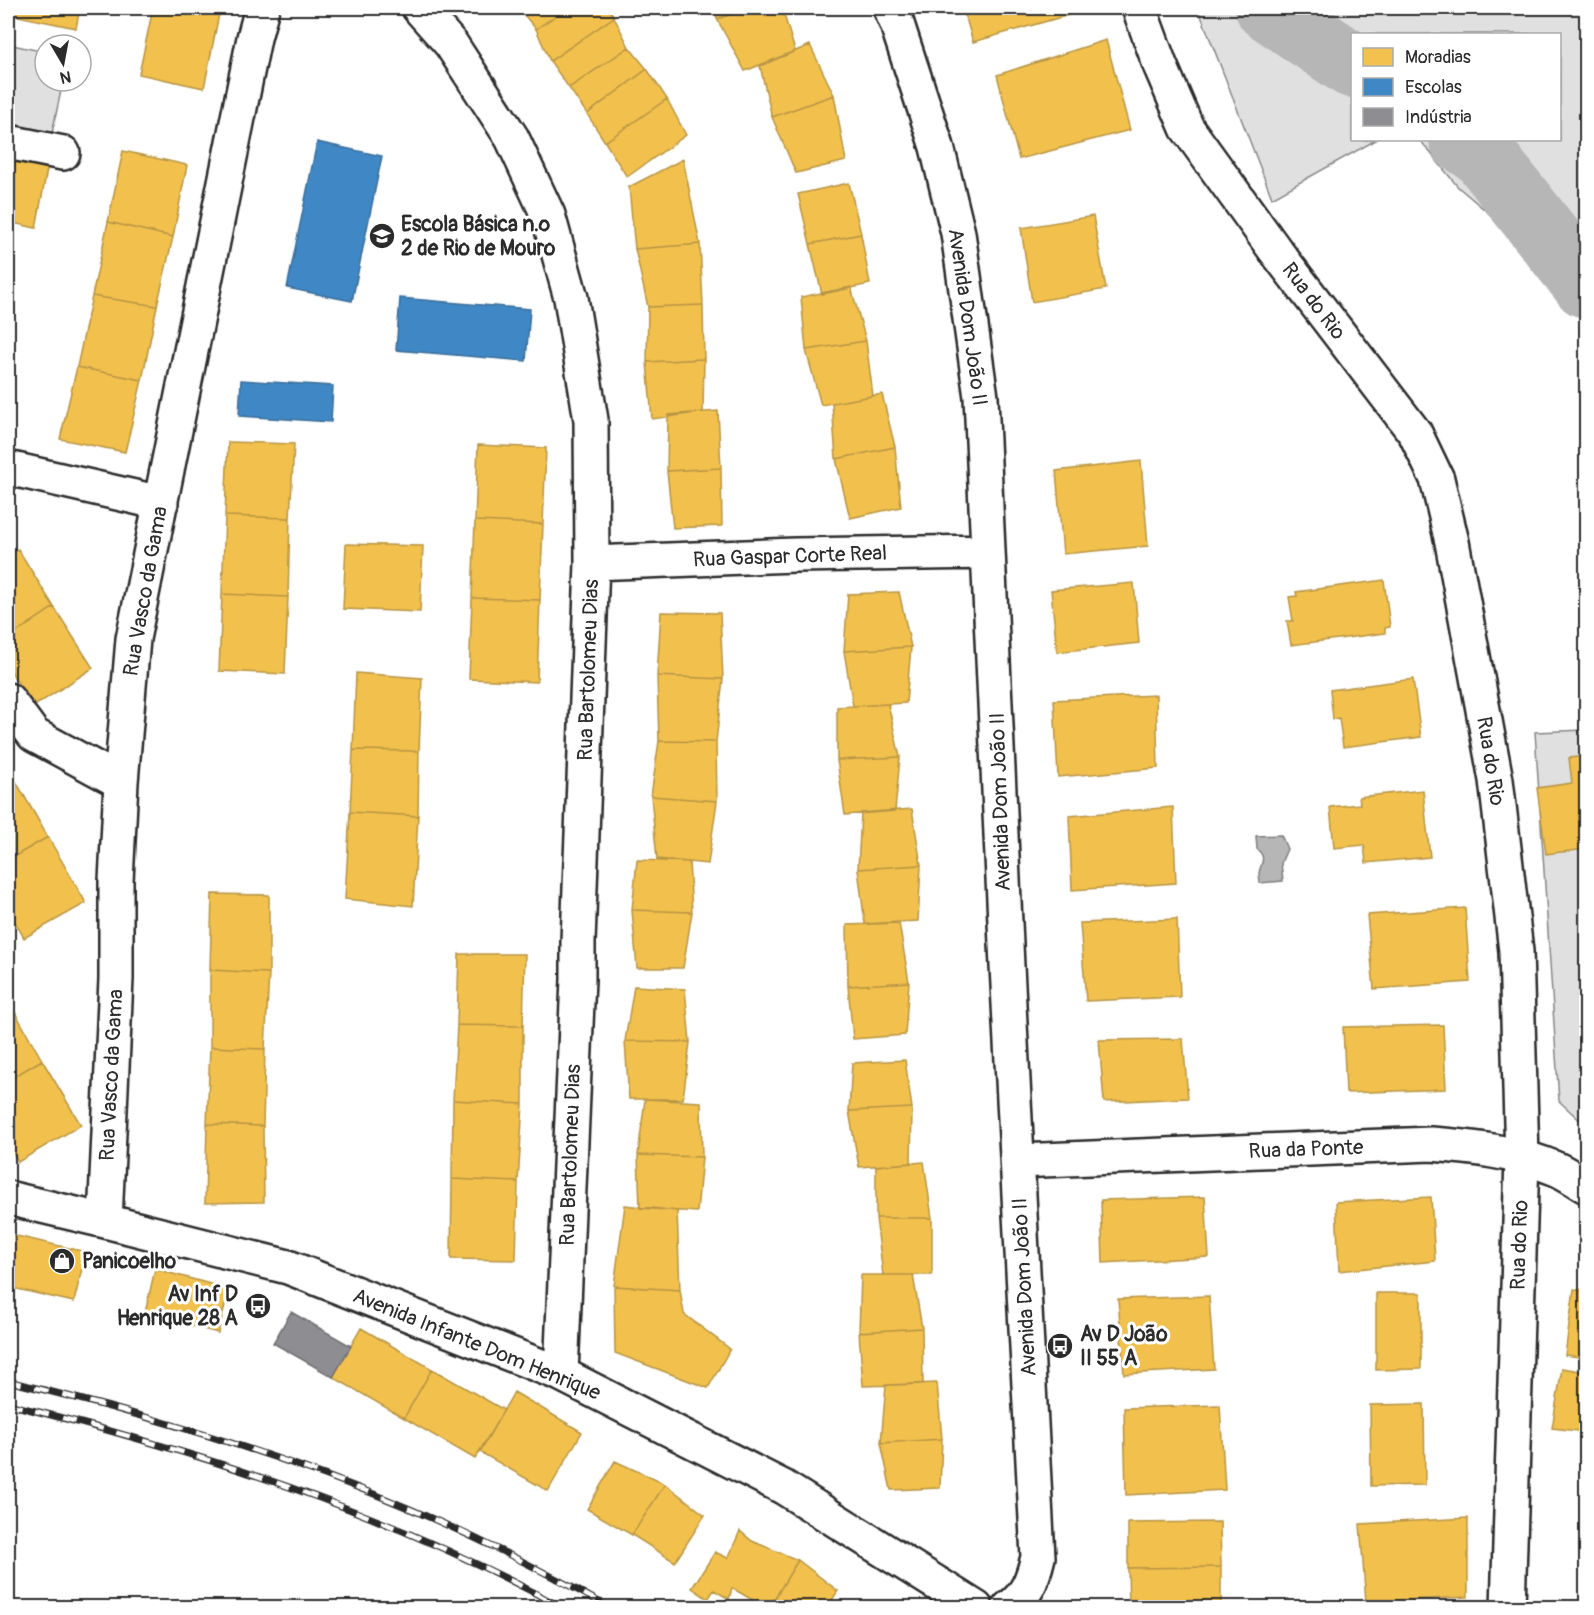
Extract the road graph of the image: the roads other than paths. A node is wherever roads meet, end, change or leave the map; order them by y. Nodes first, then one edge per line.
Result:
1 (262, 8) edge
2 (419, 8) edge
3 (890, 8) edge
4 (1139, 8) edge
5 (8, 142) edge
6 (63, 153) dead end
7 (8, 468) edge
8 (161, 503) junction
9 (988, 552) junction
10 (592, 563) junction
11 (8, 700) edge
12 (121, 782) junction
13 (1522, 1158) junction
14 (1018, 1161) junction
15 (1587, 1186) edge
16 (8, 1198) edge
17 (105, 1221) junction
18 (561, 1374) junction
19 (1015, 1606) edge
20 (976, 1608) edge
21 (1508, 1608) edge

1 - 8 street, Rua Vasco da Gama
2 - 10 street, Rua Bartolomeu Dias
3 - 9 street, Avenida Dom João II
4 - 13 street, Rua do Rio
5 - 6 street
7 - 8 street
8 - 12 street, Rua Vasco da Gama
9 - 10 street, Rua Gaspar Corte Real
9 - 14 street, Avenida Dom João II
10 - 18 street, Rua Bartolomeu Dias
11 - 12 street
12 - 17 street, Rua Vasco da Gama
13 - 14 street, Rua da Ponte
13 - 15 street, Rua da Ponte
13 - 21 street, Rua do Rio
14 - 19 street, Avenida Dom João II
16 - 17 street, Avenida Infante Dom Henrique
17 - 18 street, Avenida Infante Dom Henrique
18 - 20 street, Avenida Infante Dom Henrique

